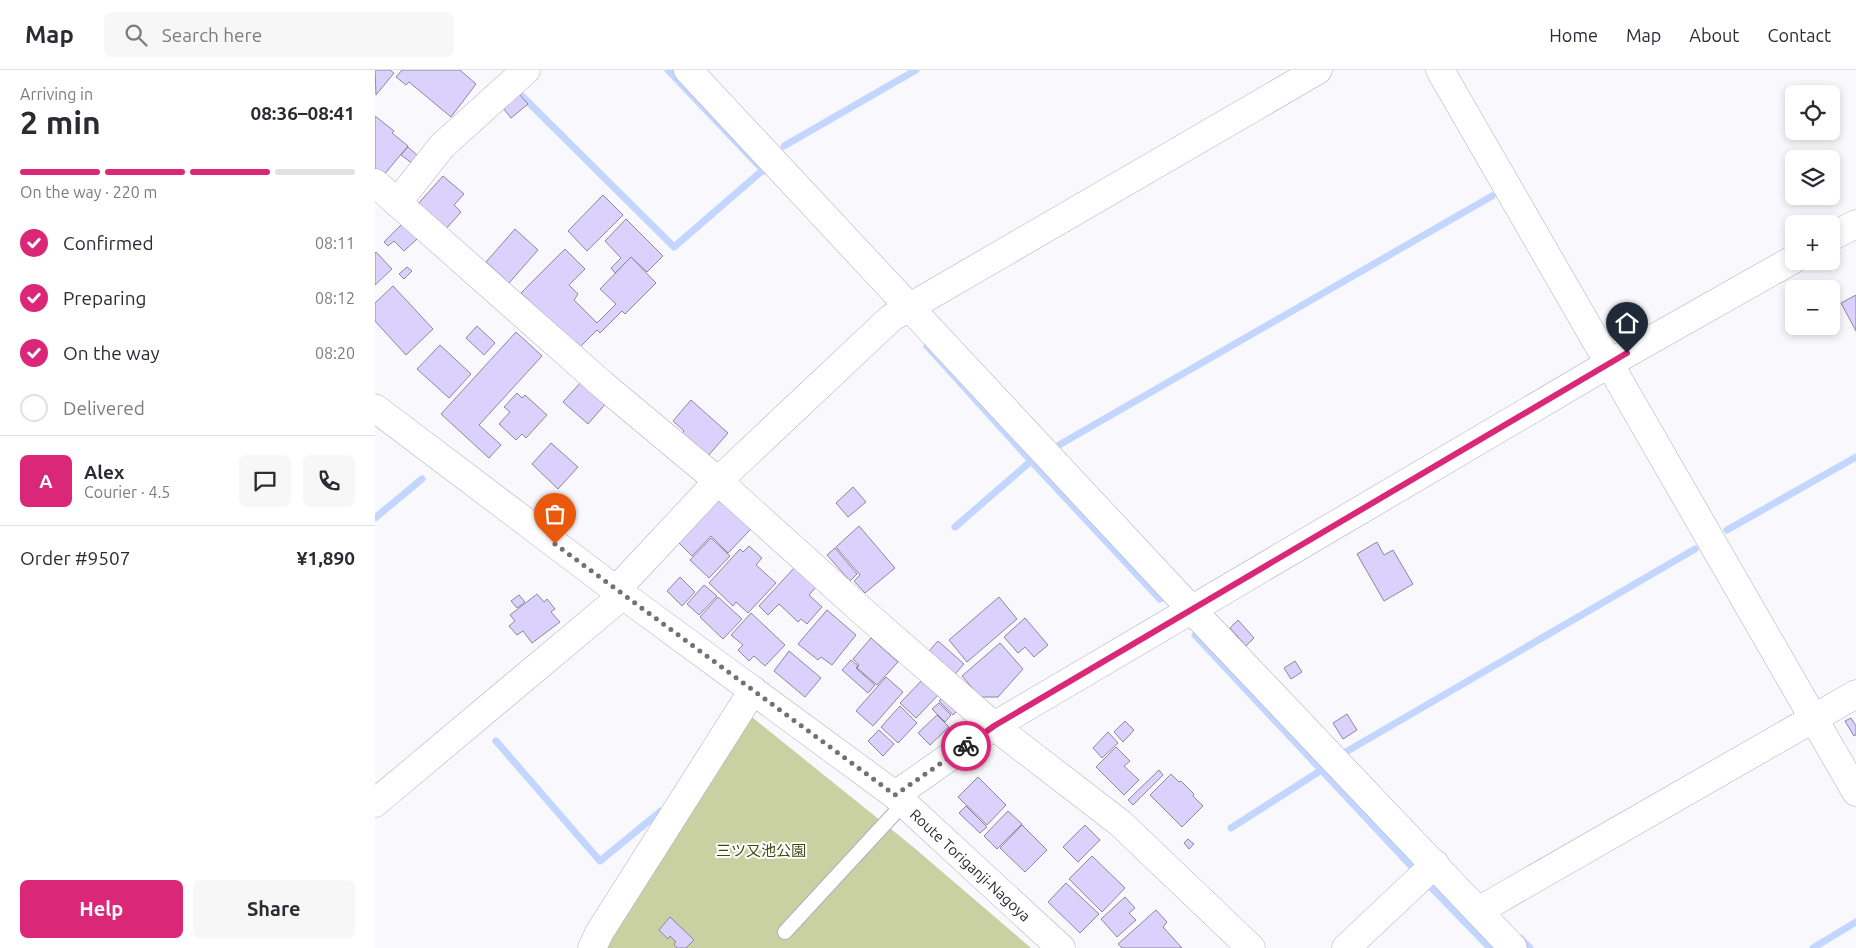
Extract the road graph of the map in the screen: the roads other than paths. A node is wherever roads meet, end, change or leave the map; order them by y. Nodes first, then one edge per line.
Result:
1 (526, 70) edge
2 (688, 70) edge
3 (1318, 70) edge
4 (1441, 70) edge
5 (375, 184) edge
6 (397, 203) junction
7 (1856, 224) edge
8 (1840, 233) edge
9 (1785, 264) edge
10 (909, 307) junction
11 (1610, 363) junction
12 (375, 408) edge
13 (717, 481) junction
14 (619, 592) junction
15 (1191, 609) junction
16 (753, 690) junction
17 (1856, 694) edge
18 (1814, 718) junction
19 (994, 726) junction
20 (1856, 792) edge
21 (900, 799) junction
22 (375, 803) edge
23 (1435, 864) junction
24 (1478, 911) junction
25 (785, 932) dead end
26 (592, 948) edge
27 (1061, 948) edge
28 (1251, 948) edge
29 (1346, 948) edge
30 (1513, 948) edge

1 - 6 street
2 - 10 street
3 - 10 street
4 - 11 street
5 - 6 street
6 - 13 street
7 - 8 street
9 - 11 street
10 - 13 street
10 - 15 street
11 - 15 street
11 - 18 street
12 - 14 street, Route Toriganji-Nagoya
13 - 14 street
13 - 19 street
14 - 16 street, Route Toriganji-Nagoya
14 - 22 street
15 - 19 street
15 - 23 street
16 - 21 street, Route Toriganji-Nagoya
16 - 26 street
17 - 18 street
18 - 20 street
18 - 24 street
19 - 21 street
19 - 28 street
21 - 25 lane
21 - 27 street, Route Toriganji-Nagoya
23 - 24 street
23 - 29 street
24 - 30 street

